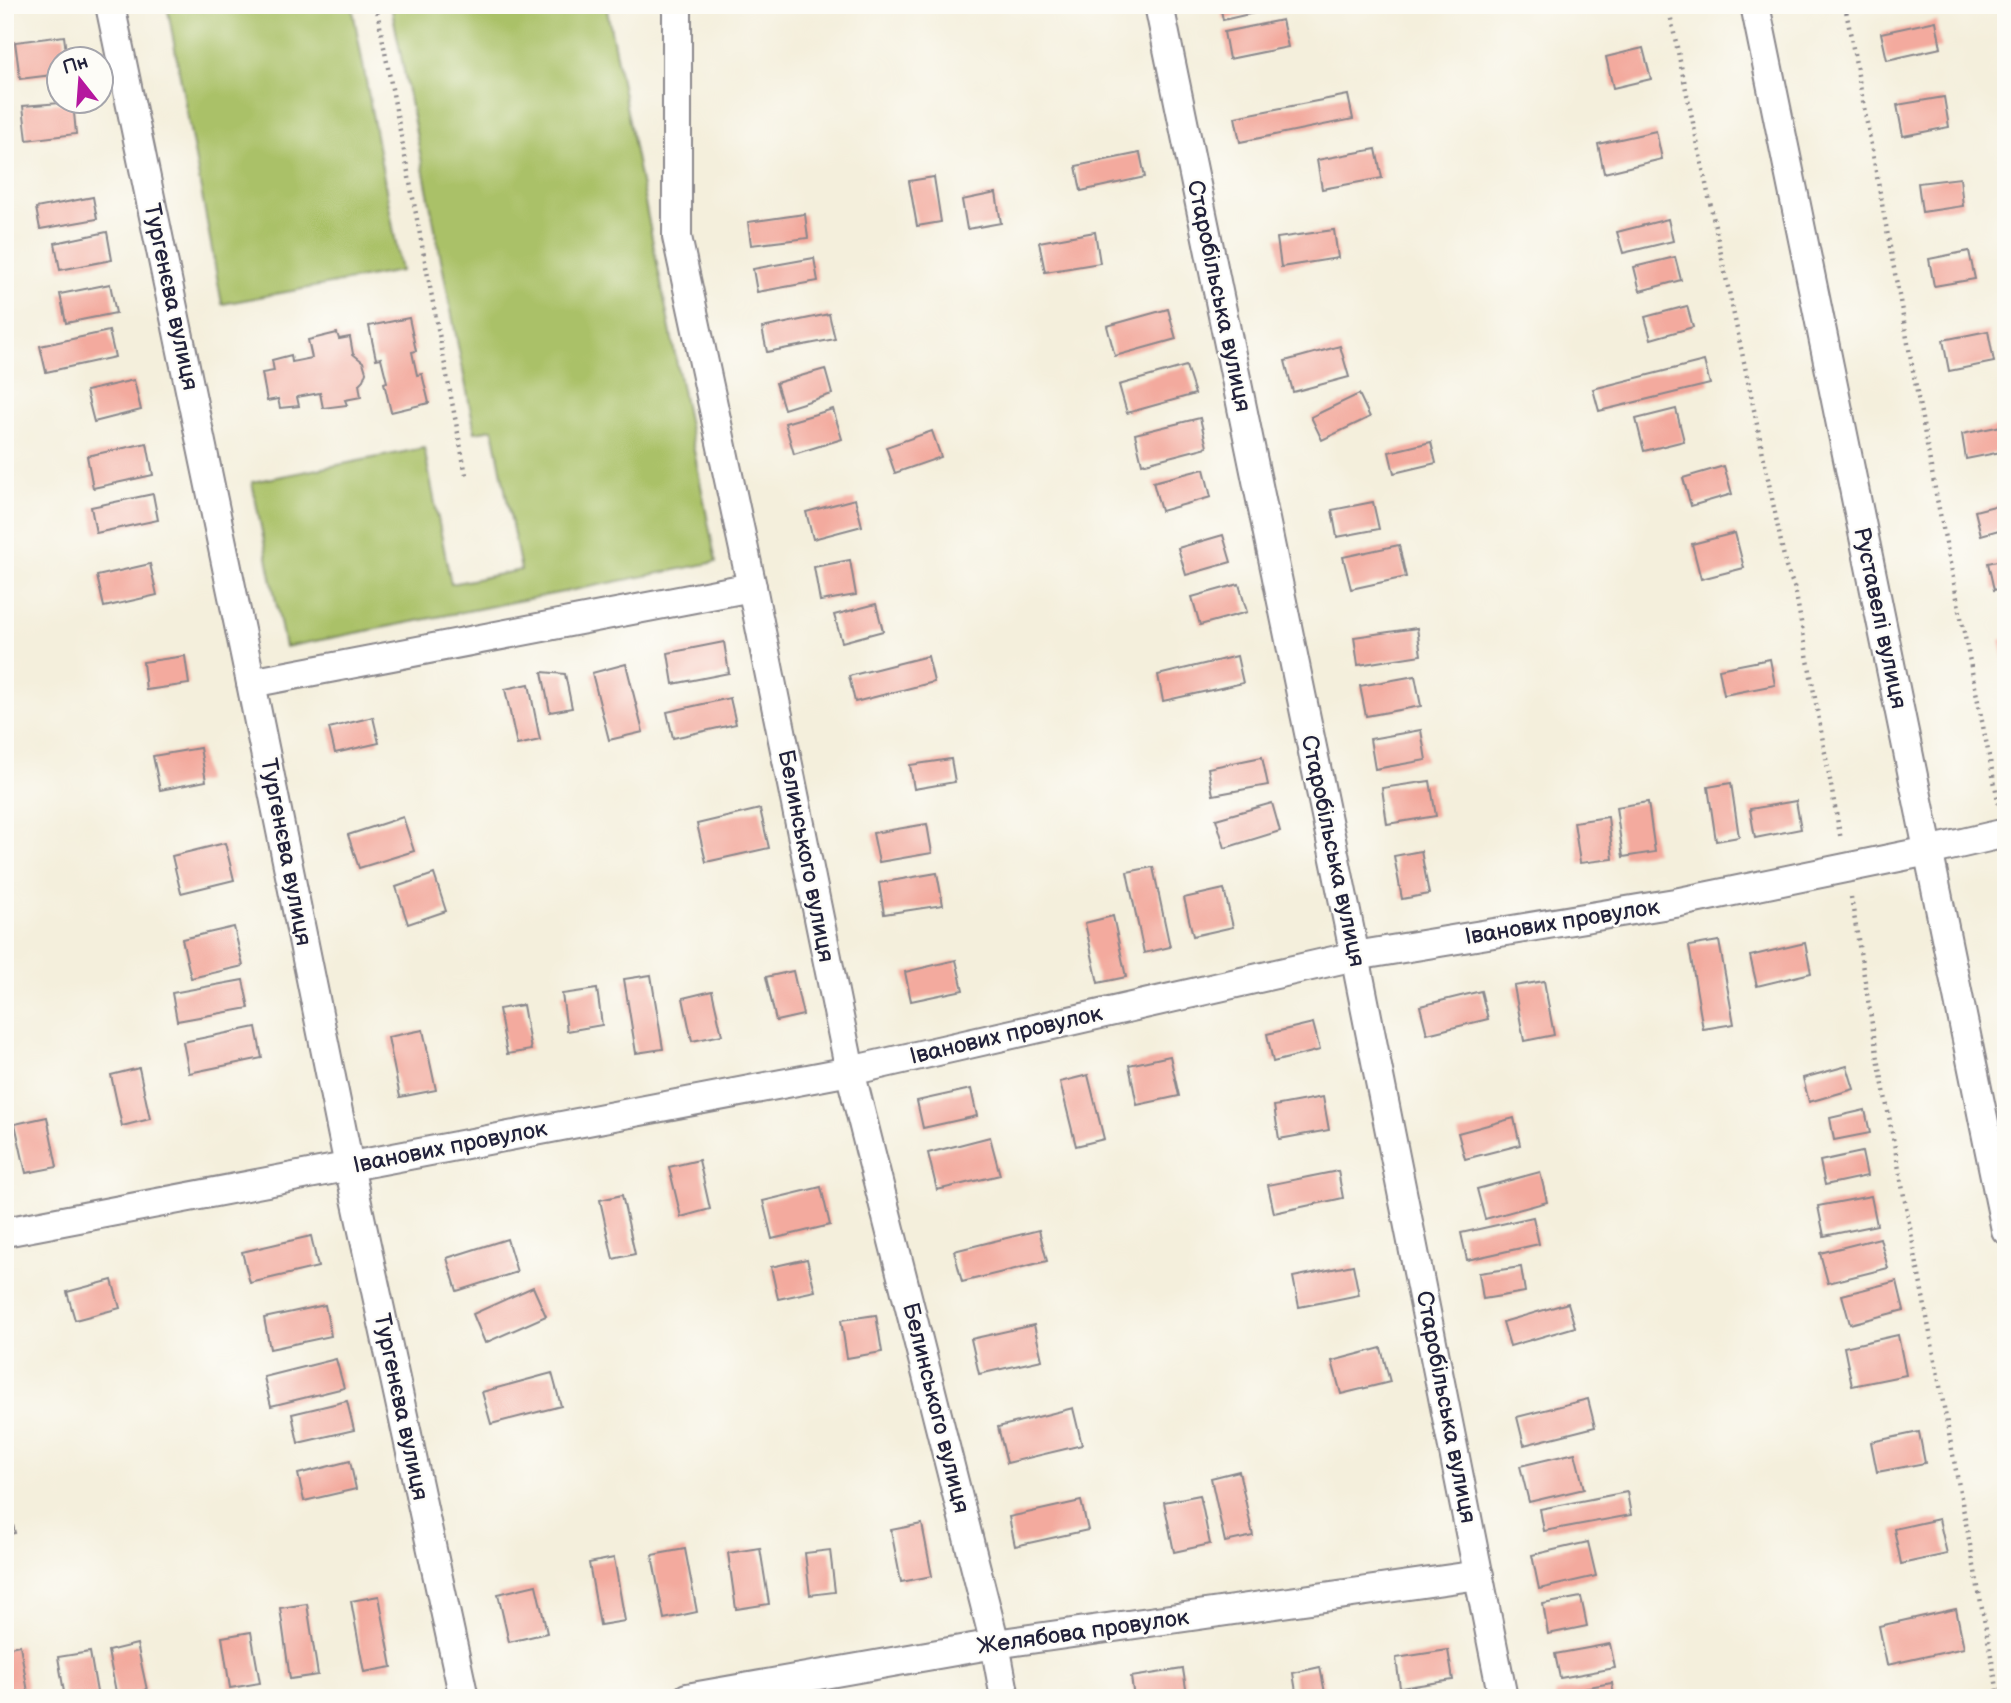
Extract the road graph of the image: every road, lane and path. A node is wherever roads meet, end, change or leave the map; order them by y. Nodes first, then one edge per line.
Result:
1 (110, 5) edge
2 (376, 5) edge
3 (677, 5) edge
4 (1159, 5) edge
5 (1668, 5) edge
6 (1755, 5) edge
7 (1845, 5) edge
8 (466, 475) dead end
9 (752, 587) junction
10 (251, 683) junction
11 (2005, 833) edge
12 (1928, 851) junction
13 (1846, 868) junction
14 (1355, 956) junction
15 (850, 1071) junction
16 (349, 1166) junction
17 (2006, 1230) edge
18 (5, 1231) edge
19 (1479, 1574) junction
20 (995, 1644) junction
21 (464, 1698) edge
22 (687, 1698) edge
23 (1005, 1698) edge
24 (1503, 1698) edge
25 (1999, 1698) edge

1 - 10 street, Тургенєва вулиця
2 - 8 path
3 - 9 street, Белинського вулиця
4 - 14 street, Старобільська вулиця
5 - 13 path
6 - 12 street, Руставелі вулиця
7 - 11 path
9 - 10 street
9 - 15 street, Белинського вулиця
10 - 16 street, Тургенєва вулиця
11 - 12 street, Іванових провулок
12 - 13 street, Іванових провулок
12 - 17 street, Руставелі вулиця
13 - 14 street, Іванових провулок
13 - 25 path
14 - 15 street, Іванових провулок
14 - 19 street, Старобільська вулиця
15 - 16 street, Іванових провулок
15 - 20 street, Белинського вулиця
16 - 18 street, Іванових провулок
16 - 21 street, Тургенєва вулиця
19 - 20 street, Желябова провулок
19 - 24 street, Старобільська вулиця
20 - 22 street, Желябова провулок
20 - 23 street, Белинського вулиця

